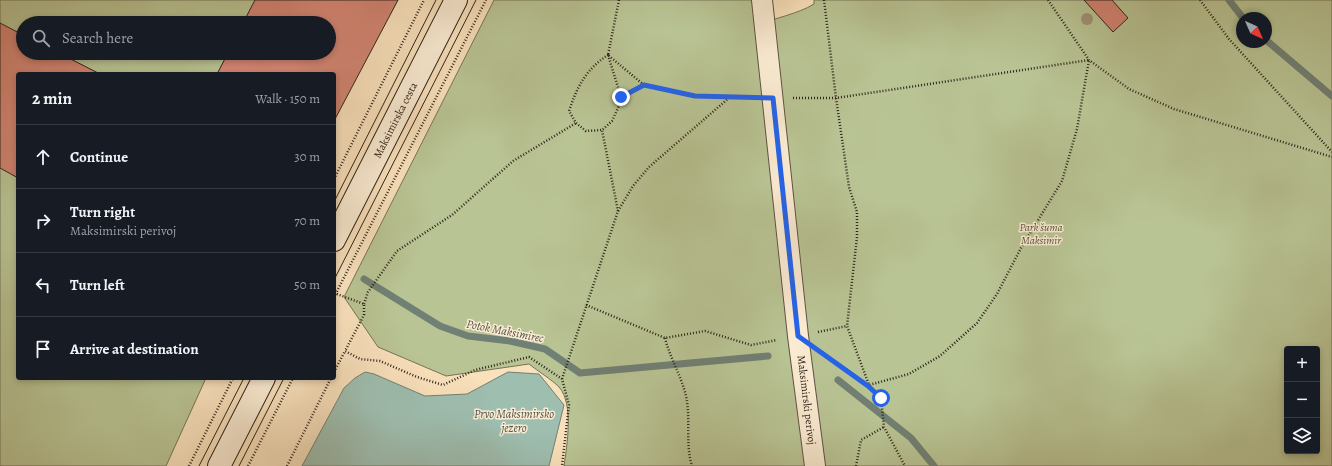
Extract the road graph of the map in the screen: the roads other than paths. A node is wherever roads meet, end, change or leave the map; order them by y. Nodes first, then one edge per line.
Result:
1 (456, 0) edge
2 (762, 0) edge
3 (336, 236) edge
4 (263, 380) edge
5 (219, 466) edge
6 (815, 466) edge

1 - 3 main road, Maksimirska cesta
2 - 6 street, Maksimirski perivoj
4 - 5 main road

